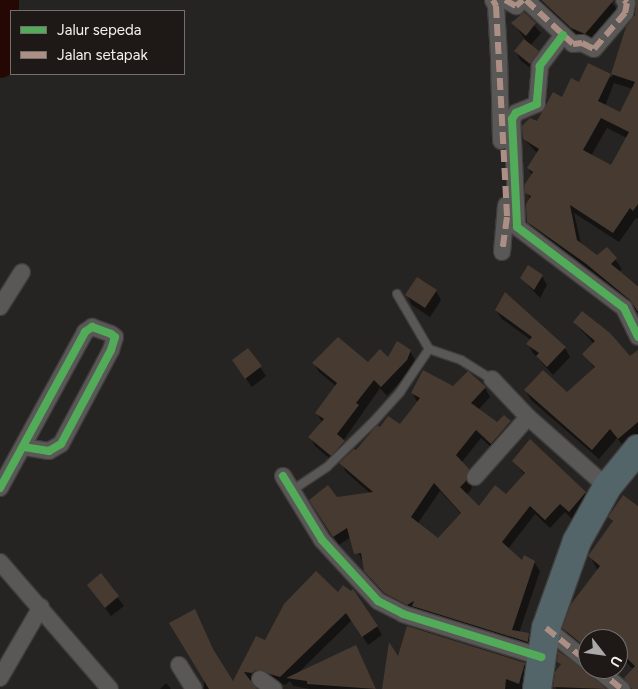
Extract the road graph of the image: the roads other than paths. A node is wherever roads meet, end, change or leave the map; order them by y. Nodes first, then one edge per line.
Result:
1 (525, 0) edge
2 (624, 0) edge
3 (500, 2) edge
4 (563, 35) junction
5 (512, 218) junction
6 (502, 252) dead end
7 (22, 272) dead end
8 (397, 294) dead end
9 (0, 307) edge
10 (638, 337) edge
11 (429, 349) junction
12 (492, 379) joint
13 (528, 417) junction
14 (24, 447) junction
15 (638, 449) edge
16 (475, 477) dead end
17 (287, 483) joint
18 (0, 488) edge
19 (602, 495) junction
20 (0, 562) edge
21 (41, 606) junction
22 (546, 628) junction
23 (578, 654) edge
24 (541, 657) junction
25 (178, 665) dead end
26 (0, 678) edge
27 (260, 679) dead end
28 (610, 679) edge
29 (95, 683) edge
30 (110, 689) edge
31 (194, 689) edge
32 (274, 689) edge
33 (537, 689) edge
34 (622, 689) edge

1 - 3 street
1 - 4 street
2 - 4 street
3 - 5 street
4 - 5 street
5 - 6 street
5 - 10 street
7 - 9 street
8 - 11 lane
11 - 12 lane
11 - 17 lane
12 - 13 street
13 - 16 street
13 - 19 street
14 - 14 street
14 - 18 street
15 - 19 highway
17 - 24 street
19 - 22 highway
20 - 21 street
21 - 26 street
21 - 29 street
22 - 23 street
22 - 24 highway
24 - 33 highway
25 - 31 street
27 - 32 street
28 - 34 street
29 - 30 street

